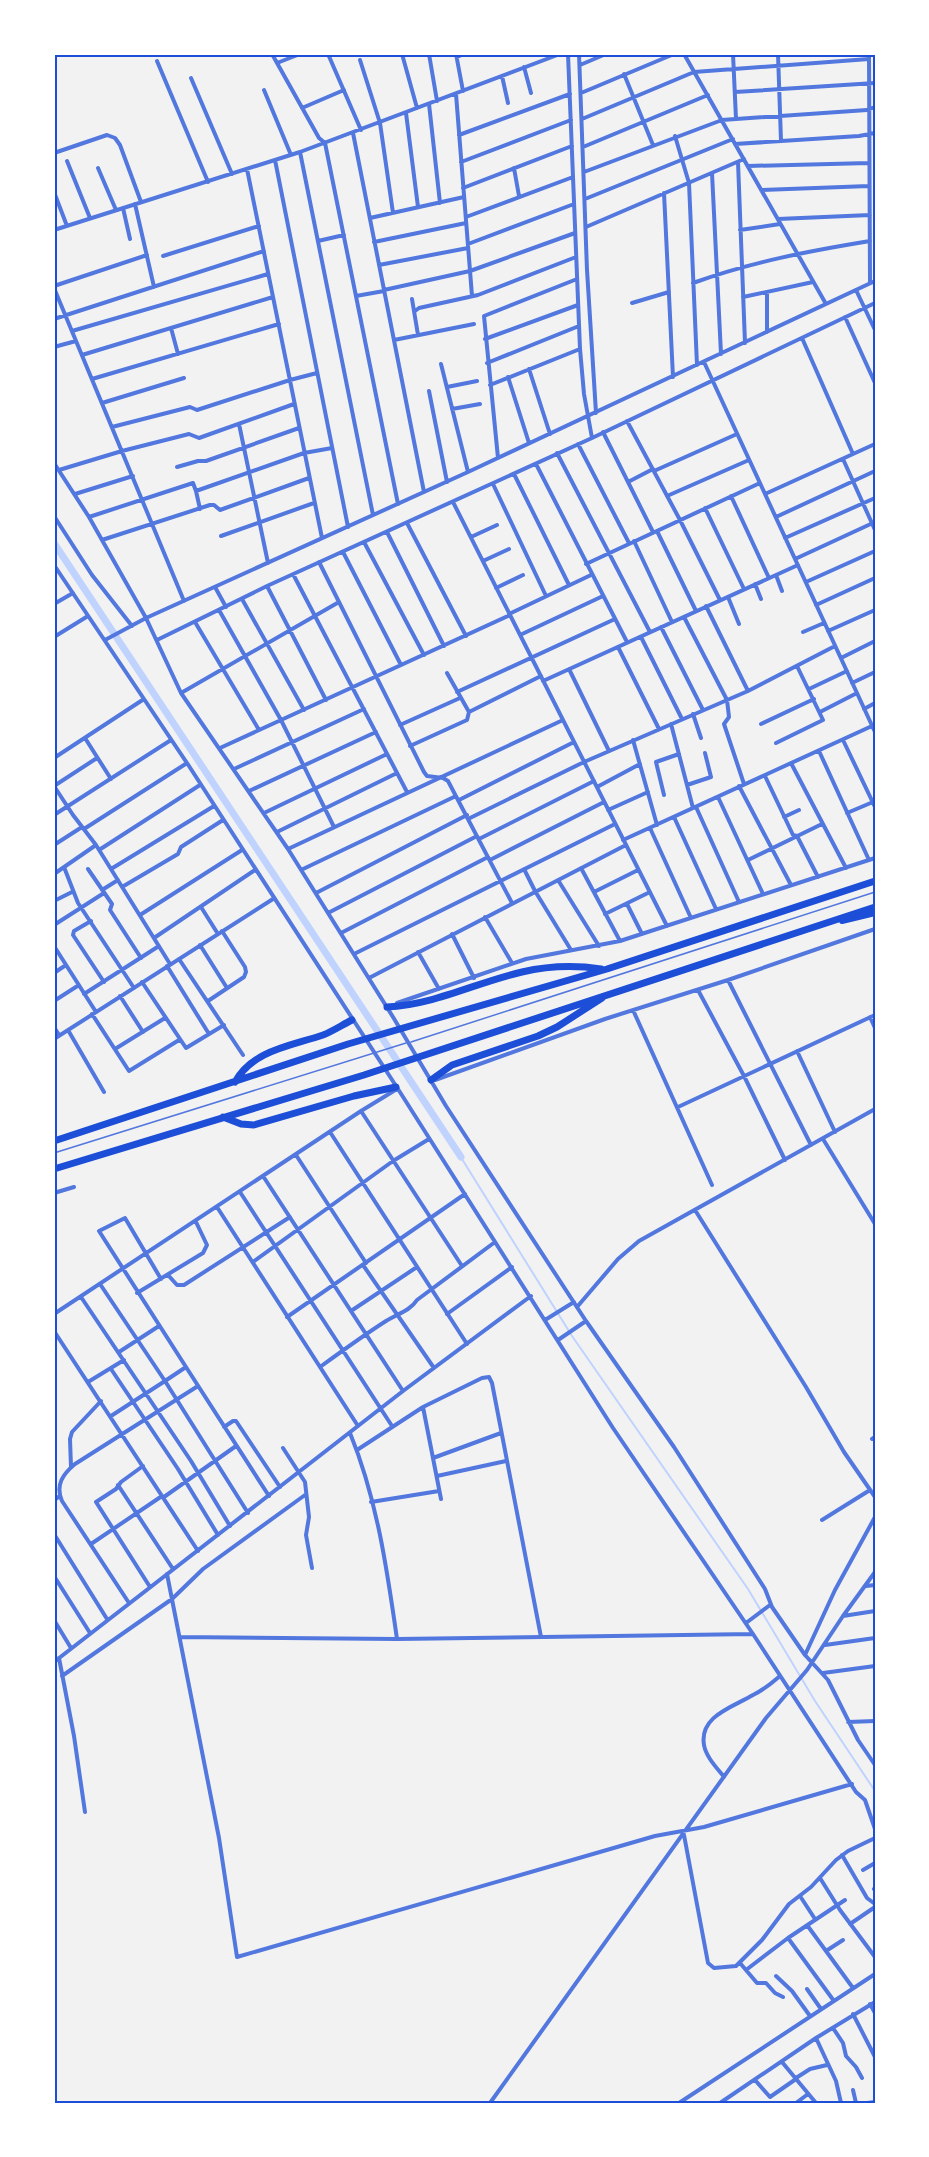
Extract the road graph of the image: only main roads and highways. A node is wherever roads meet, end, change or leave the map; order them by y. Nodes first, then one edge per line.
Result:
1 (875, 880) edge
2 (875, 908) edge
3 (875, 913) edge
4 (818, 927) junction
5 (607, 969) junction
6 (607, 994) junction
7 (387, 1007) road end
8 (352, 1020) road end
9 (431, 1081) road end
10 (235, 1082) junction
11 (397, 1088) road end
12 (223, 1117) junction
13 (54, 1141) edge
14 (54, 1169) edge

1 - 5 highway
2 - 4 highway
3 - 4 highway
4 - 6 highway
5 - 7 highway
5 - 10 highway
6 - 9 highway
6 - 12 highway
8 - 10 highway
10 - 13 highway
11 - 12 highway
12 - 14 highway

